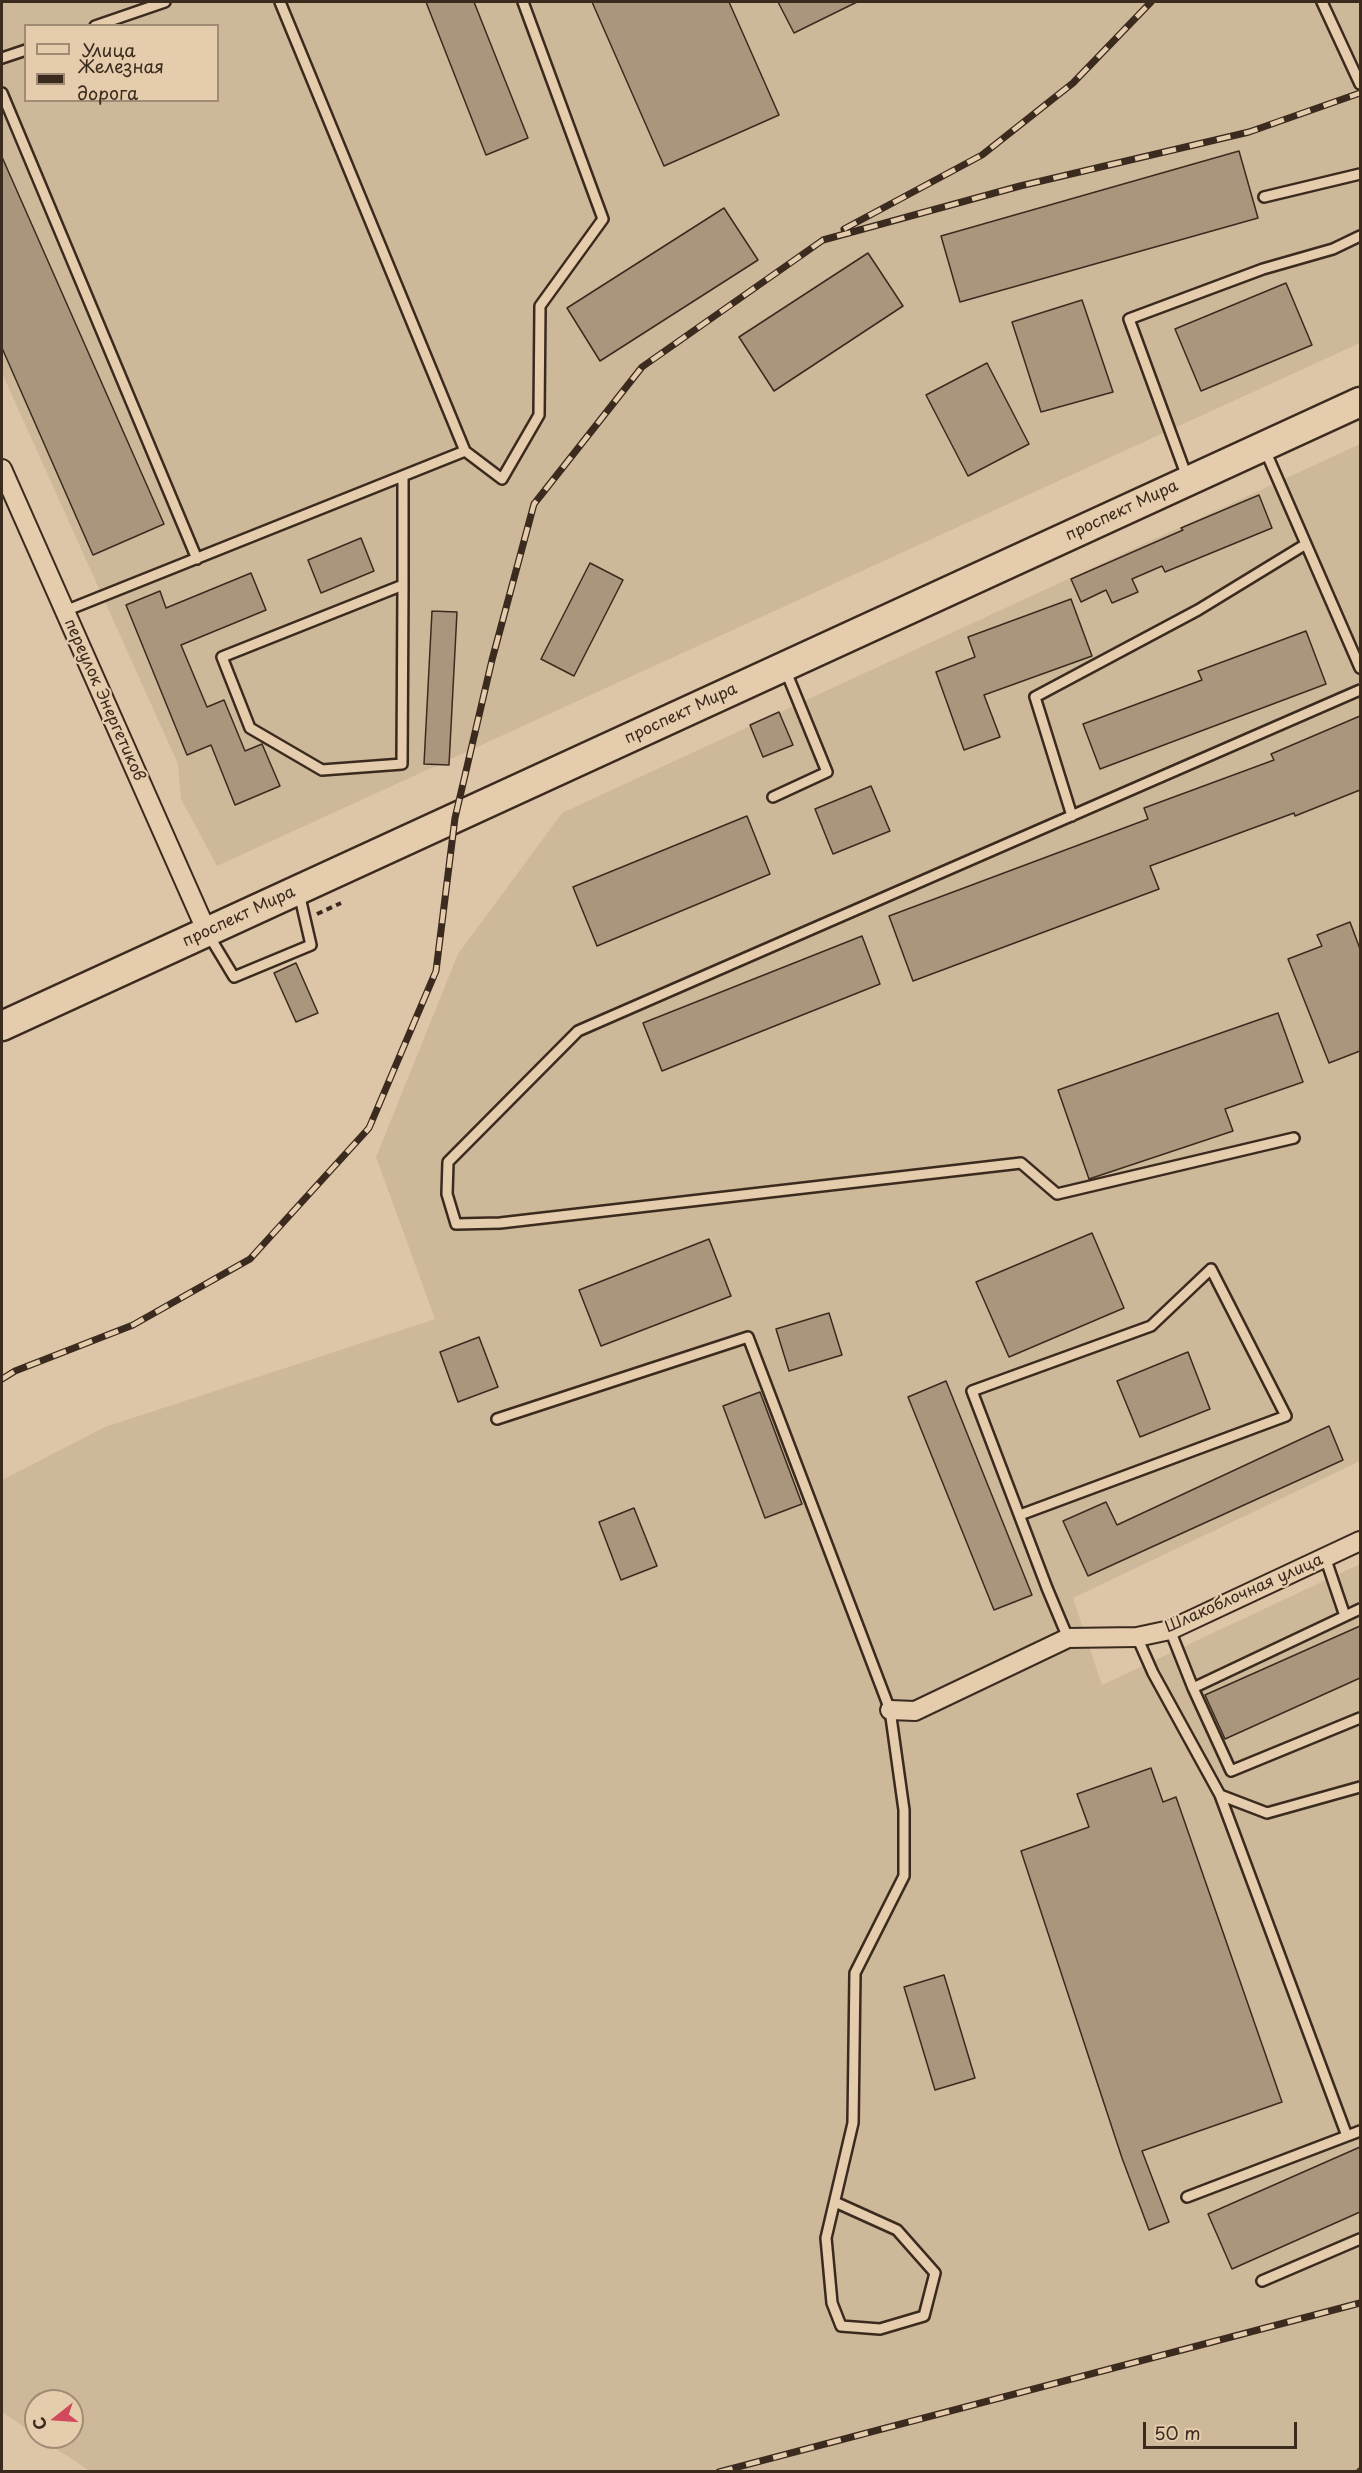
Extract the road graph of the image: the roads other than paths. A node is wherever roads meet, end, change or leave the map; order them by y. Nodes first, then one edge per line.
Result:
1 (165, 2) edge
2 (280, 2) edge
3 (523, 2) edge
4 (1322, 2) edge
5 (101, 24) edge
6 (24, 51) edge
7 (2, 58) edge
8 (1360, 84) edge
9 (2, 93) edge
10 (1360, 174) edge
11 (1264, 197) dead end
12 (1360, 236) edge
13 (1360, 402) edge
14 (1263, 446) junction
15 (465, 451) junction
16 (2, 469) edge
17 (403, 476) junction
18 (1189, 480) junction
19 (1306, 544) junction
20 (197, 559) junction
21 (403, 585) junction
22 (65, 612) junction
23 (784, 666) junction
24 (1360, 668) edge
25 (1360, 690) edge
26 (773, 797) dead end
27 (1072, 816) junction
28 (298, 890) junction
29 (207, 932) junction
30 (2, 1026) edge
31 (1294, 1138) dead end
32 (497, 1419) dead end
33 (1020, 1515) junction
34 (1360, 1540) edge
35 (1324, 1557) junction
36 (1360, 1609) edge
37 (1345, 1616) junction
38 (1170, 1630) junction
39 (1137, 1637) junction
40 (1068, 1638) junction
41 (1193, 1688) junction
42 (890, 1710) junction
43 (1360, 1718) edge
44 (1360, 1787) edge
45 (1220, 1795) junction
46 (1360, 2131) edge
47 (1347, 2136) junction
48 (1187, 2197) dead end
49 (835, 2202) junction
50 (1360, 2239) edge
51 (1262, 2281) dead end

1 - 5 lane
2 - 15 lane
3 - 15 lane
4 - 8 lane
6 - 7 lane
9 - 20 lane
10 - 11 lane
12 - 18 lane
13 - 14 main road, проспект Мира
14 - 18 main road, проспект Мира
14 - 19 lane
15 - 17 lane
16 - 22 street, переулок Энергетиков
17 - 20 lane
17 - 21 lane
18 - 23 main road, проспект Мира
19 - 24 lane
19 - 27 lane
20 - 22 lane
21 - 21 lane
22 - 29 street, переулок Энергетиков
23 - 26 lane
23 - 28 main road, проспект Мира
25 - 27 lane
27 - 31 lane
28 - 29 main road, проспект Мира
28 - 29 lane
29 - 30 main road, проспект Мира
32 - 42 lane
33 - 33 lane
33 - 40 lane
34 - 35 street, Шлакоблочная улица
35 - 37 lane
35 - 38 street, Шлакоблочная улица
36 - 37 lane
37 - 41 lane
38 - 39 street, Шлакоблочная улица
38 - 41 lane
39 - 40 street, Шлакоблочная улица
39 - 45 lane
40 - 42 street, Шлакоблочная улица
41 - 43 lane
42 - 49 lane
44 - 45 lane
45 - 47 lane
46 - 47 lane
47 - 48 lane
49 - 49 lane
50 - 51 lane

